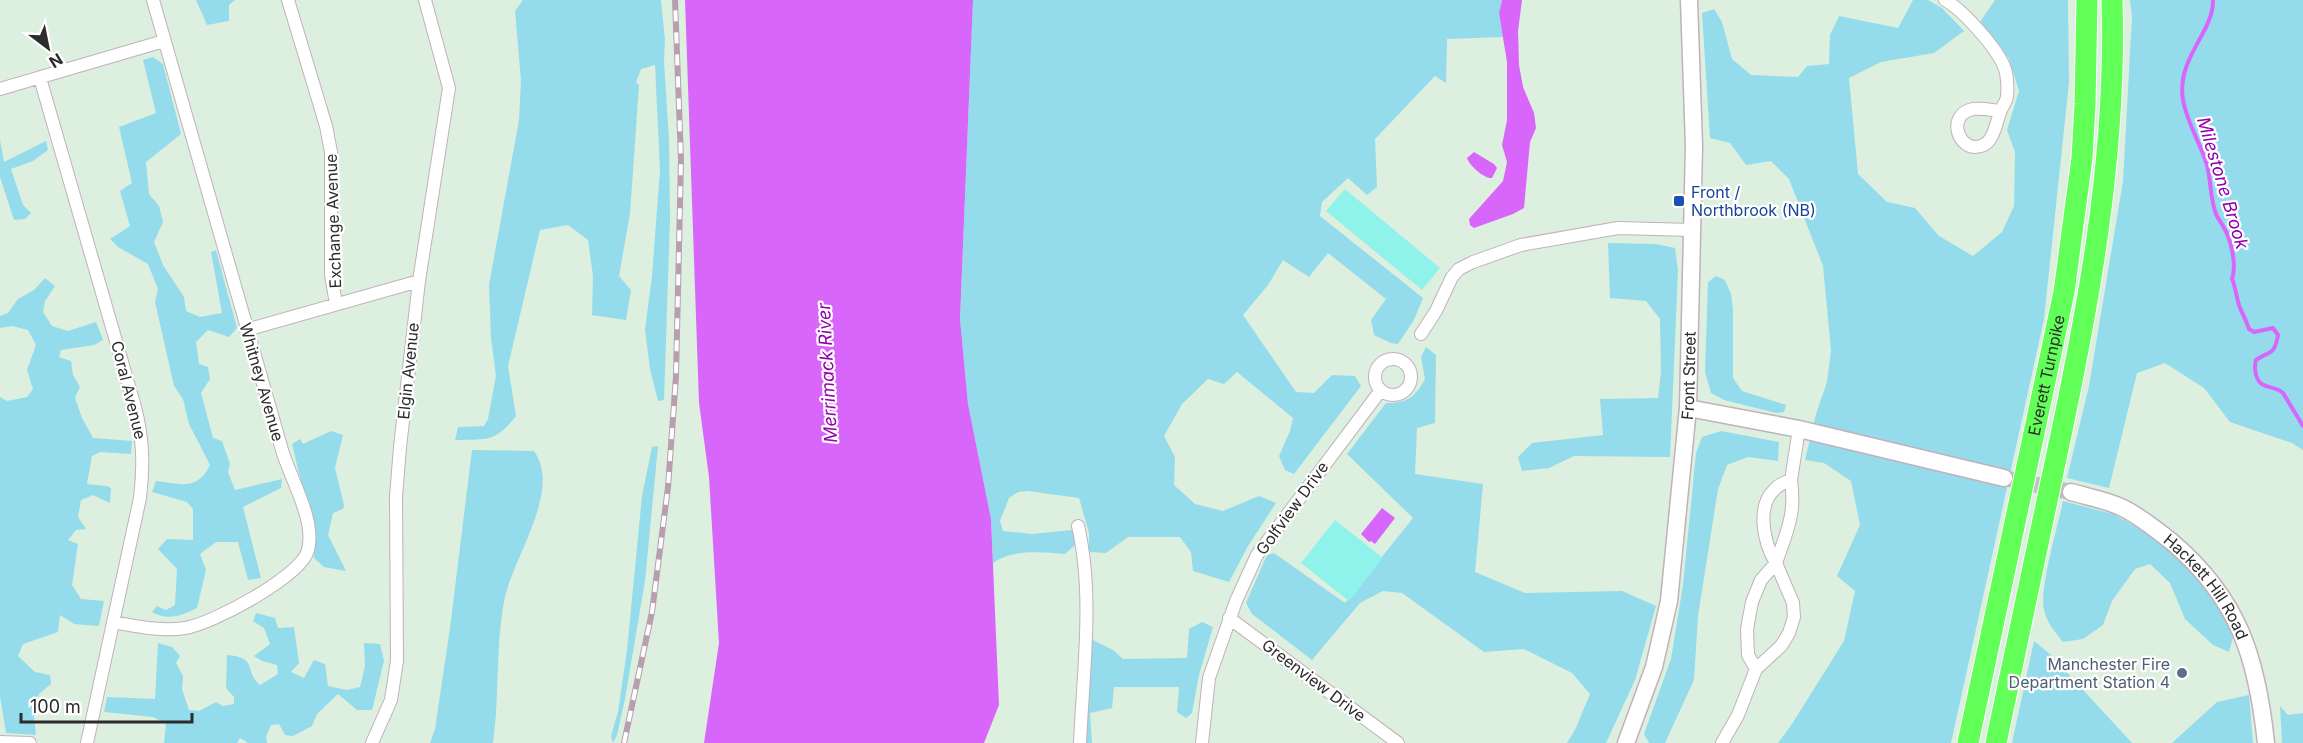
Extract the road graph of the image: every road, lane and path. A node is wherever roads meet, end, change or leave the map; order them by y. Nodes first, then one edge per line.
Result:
1 (153, 0) edge
2 (288, 0) edge
3 (425, 0) edge
4 (1689, 0) edge
5 (1945, 0) edge
6 (2087, 0) edge
7 (2112, 0) edge
8 (164, 41) junction
9 (40, 78) junction
10 (0, 89) edge
11 (2000, 111) dead end
12 (1692, 230) junction
13 (419, 281) junction
14 (336, 304) junction
15 (246, 330) junction
16 (1421, 334) dead end
17 (1381, 390) dead end
18 (1688, 408) junction
19 (1799, 429) junction
20 (2004, 478) tunnel mouth
21 (1791, 480) junction
22 (2071, 492) tunnel mouth
23 (1078, 525) dead end
24 (1776, 563) junction
25 (1229, 618) junction
26 (113, 622) junction
27 (1756, 669) junction
28 (0, 742) edge
29 (30, 743) edge
30 (87, 743) edge
31 (372, 743) edge
32 (1080, 743) edge
33 (1202, 743) edge
34 (1398, 743) edge
35 (1627, 743) edge
36 (1722, 743) edge
37 (1968, 743) edge
38 (1996, 743) edge
39 (2266, 743) edge

1 - 8 street, Whitney Avenue
2 - 14 street, Exchange Avenue
3 - 13 street, Elgin Avenue
4 - 12 main road, Front Street
5 - 11 street
6 - 37 highway, Everett Turnpike
7 - 38 highway, Everett Turnpike
8 - 9 street
8 - 15 street, Whitney Avenue
9 - 10 street
9 - 26 street, Coral Avenue
12 - 16 street
12 - 18 main road, Front Street
13 - 14 street
13 - 31 street, Elgin Avenue
14 - 15 street
15 - 26 street, Whitney Avenue
17 - 25 street, Golfview Drive
18 - 19 main road
18 - 35 main road, Front Street
19 - 20 main road
19 - 21 street
21 - 24 street
21 - 24 street
22 - 39 main road, Hackett Hill Road
23 - 32 street
24 - 27 street
24 - 27 street
25 - 33 street, Golfview Drive
25 - 34 street, Greenview Drive
26 - 30 street, Coral Avenue
27 - 36 street
28 - 29 street

